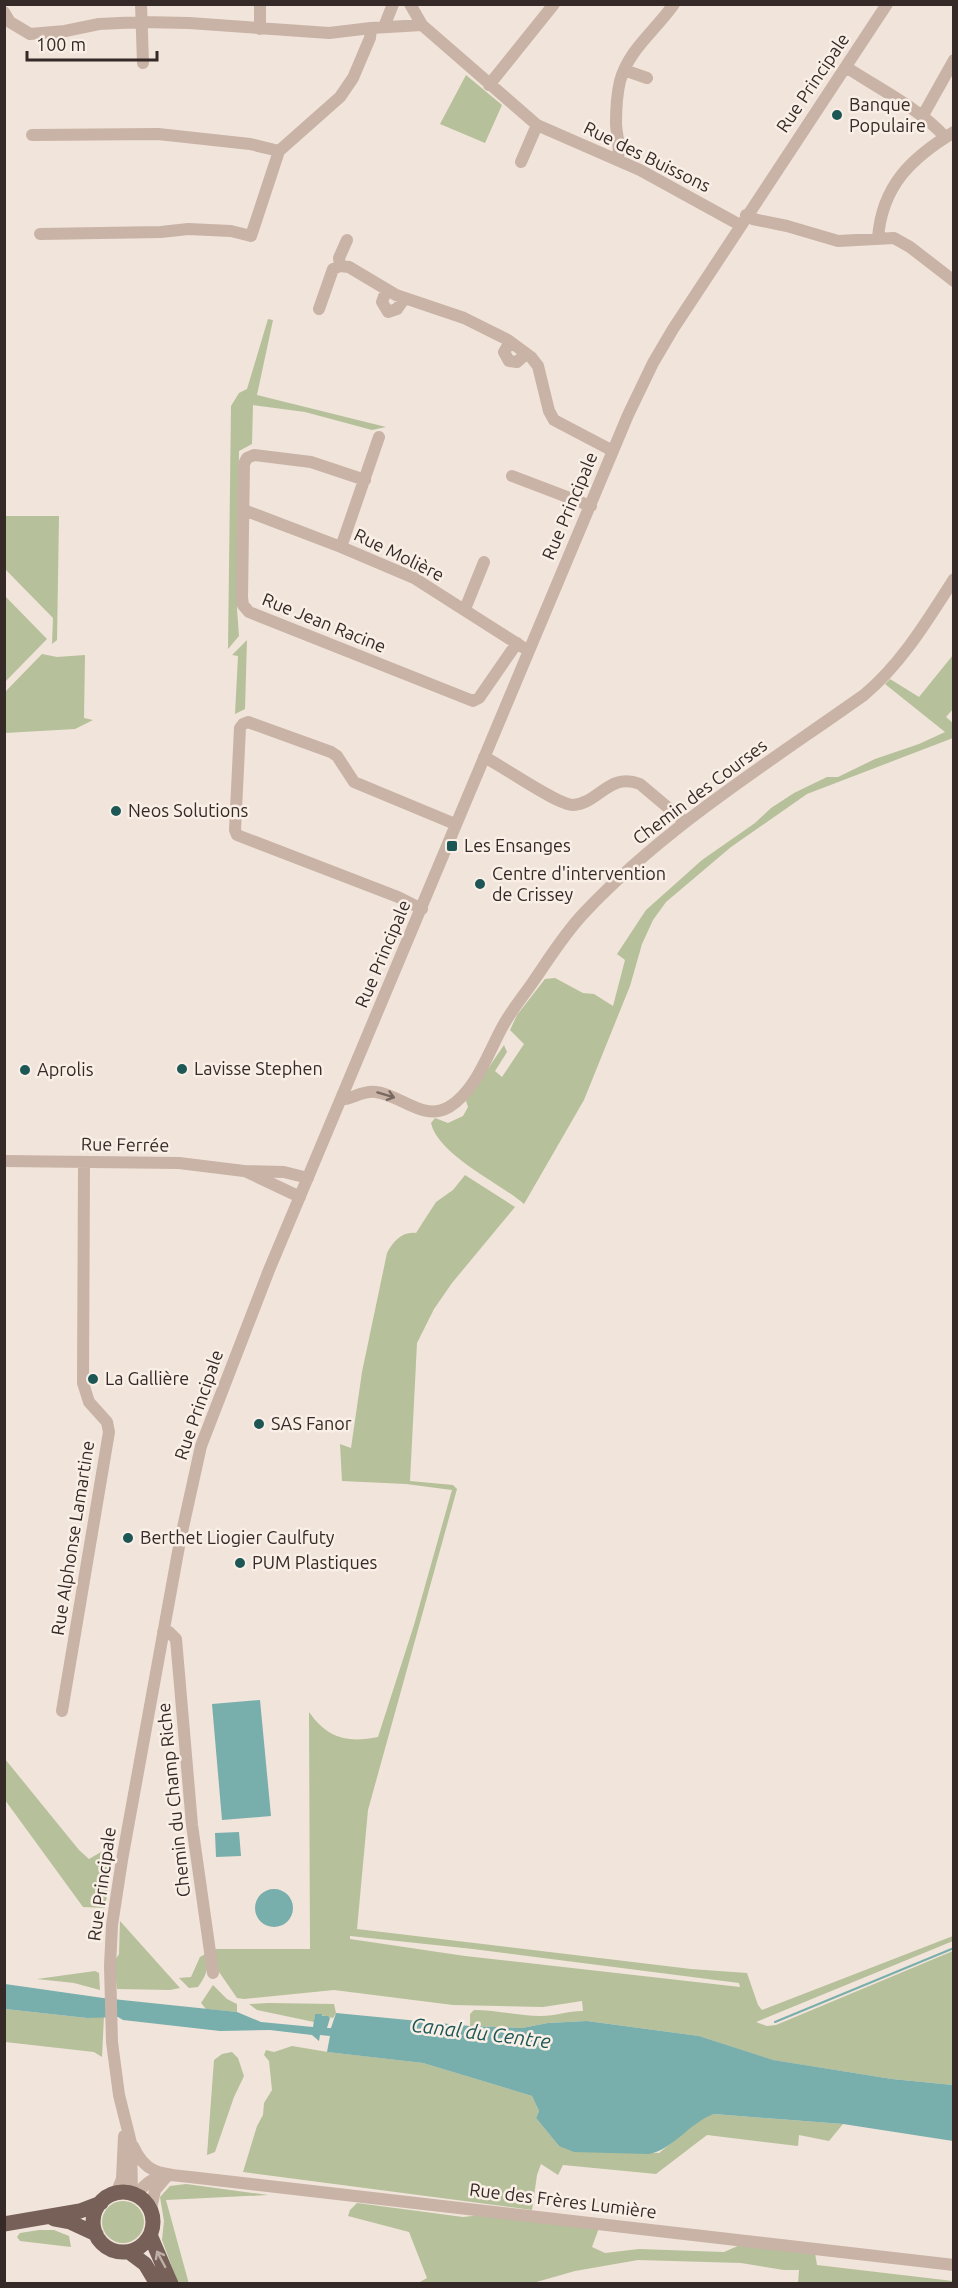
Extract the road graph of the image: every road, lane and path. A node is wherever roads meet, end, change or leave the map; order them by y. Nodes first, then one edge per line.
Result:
1 (141, 4) edge
2 (260, 4) edge
3 (393, 4) edge
4 (410, 4) edge
5 (554, 4) edge
6 (674, 4) edge
7 (887, 4) edge
8 (4, 12) edge
9 (141, 22) junction
10 (422, 25) junction
11 (384, 27) junction
12 (260, 28) junction
13 (371, 28) junction
14 (954, 60) edge
15 (143, 63) dead end
16 (846, 67) junction
17 (624, 70) junction
18 (647, 78) dead end
19 (489, 84) junction
20 (922, 117) junction
21 (537, 125) junction
22 (32, 135) dead end
23 (949, 135) edge
24 (279, 151) junction
25 (617, 160) junction
26 (521, 162) dead end
27 (743, 220) junction
28 (40, 234) dead end
29 (878, 238) junction
30 (347, 240) dead end
31 (340, 266) junction
32 (954, 281) edge
33 (387, 291) junction
34 (404, 299) junction
35 (320, 309) dead end
36 (379, 437) dead end
37 (613, 451) junction
38 (512, 476) dead end
39 (365, 480) junction
40 (591, 506) junction
41 (244, 510) junction
42 (341, 547) junction
43 (484, 562) dead end
44 (954, 579) edge
45 (465, 609) junction
46 (517, 643) junction
47 (530, 651) junction
48 (484, 757) junction
49 (685, 822) junction
50 (455, 824) junction
51 (422, 909) junction
52 (342, 1099) junction
53 (4, 1161) edge
54 (84, 1162) junction
55 (244, 1171) junction
56 (308, 1178) junction
57 (300, 1197) junction
58 (163, 1632) junction
59 (62, 1711) dead end
60 (213, 1973) dead end
61 (124, 2122) junction
62 (131, 2143) junction
63 (167, 2176) junction
64 (116, 2193) junction
65 (135, 2194) junction
66 (101, 2203) junction
67 (151, 2210) junction
68 (45, 2218) junction
69 (4, 2224) edge
70 (96, 2234) junction
71 (150, 2235) junction
72 (129, 2252) junction
73 (954, 2265) edge
74 (157, 2283) edge
75 (171, 2283) edge

1 - 9 street
2 - 12 street
3 - 11 street
4 - 10 street, Rue des Buissons
5 - 19 street
6 - 17 street
7 - 16 street, Rue Principale
8 - 9 street
9 - 12 street
9 - 15 street
10 - 11 street
10 - 19 street, Rue des Buissons
11 - 13 street
12 - 13 street
13 - 24 street
14 - 20 street
16 - 20 street
16 - 27 street, Rue Principale
17 - 18 street
17 - 25 street
19 - 21 street, Rue des Buissons
20 - 23 street
21 - 25 street, Rue des Buissons
21 - 26 street
22 - 24 street
23 - 29 street
24 - 28 street
25 - 27 street, Rue des Buissons
27 - 29 street, Rue des Buissons
27 - 37 street, Rue Principale
29 - 32 street, Rue des Buissons
30 - 31 street
31 - 33 street
31 - 35 street
33 - 34 street
33 - 34 street
34 - 37 street
36 - 39 street
37 - 40 street, Rue Principale
38 - 40 street
39 - 41 street, Rue Jean Racine
39 - 42 street
40 - 47 street, Rue Principale
41 - 42 street, Rue Molière
41 - 46 street, Rue Jean Racine
42 - 45 street, Rue Molière
43 - 45 street
44 - 49 street, Chemin des Courses
45 - 46 street, Rue Molière
46 - 47 street, Rue Molière
47 - 48 street, Rue Principale
48 - 49 street
48 - 50 street, Rue Principale
52 -> 49 street, Chemin des Courses
50 - 51 street, Rue Principale
50 - 51 street
51 - 52 street, Rue Principale
52 - 56 street, Rue Principale
53 - 54 street, Rue Ferrée
54 - 55 street, Rue Ferrée
54 - 59 street, Rue Alphonse Lamartine
55 - 56 street, Rue Ferrée
55 - 57 street, Rue Ferrée
56 - 57 street, Rue Principale
57 - 58 street, Rue Principale
58 - 60 street, Chemin du Champ Riche
58 - 61 street, Rue Principale
61 - 62 street
61 - 64 street
62 - 63 street, Rue des Frères Lumière
62 - 65 street
63 - 65 street, Rue des Frères Lumière
63 - 67 street
63 - 73 street, Rue des Frères Lumière
64 - 65 main road
64 - 66 main road
65 - 67 main road
66 - 68 main road
66 - 70 main road
67 - 71 main road
68 - 69 main road
68 - 70 main road
70 - 72 main road
71 - 72 main road
75 -> 71 main road
72 - 74 main road

